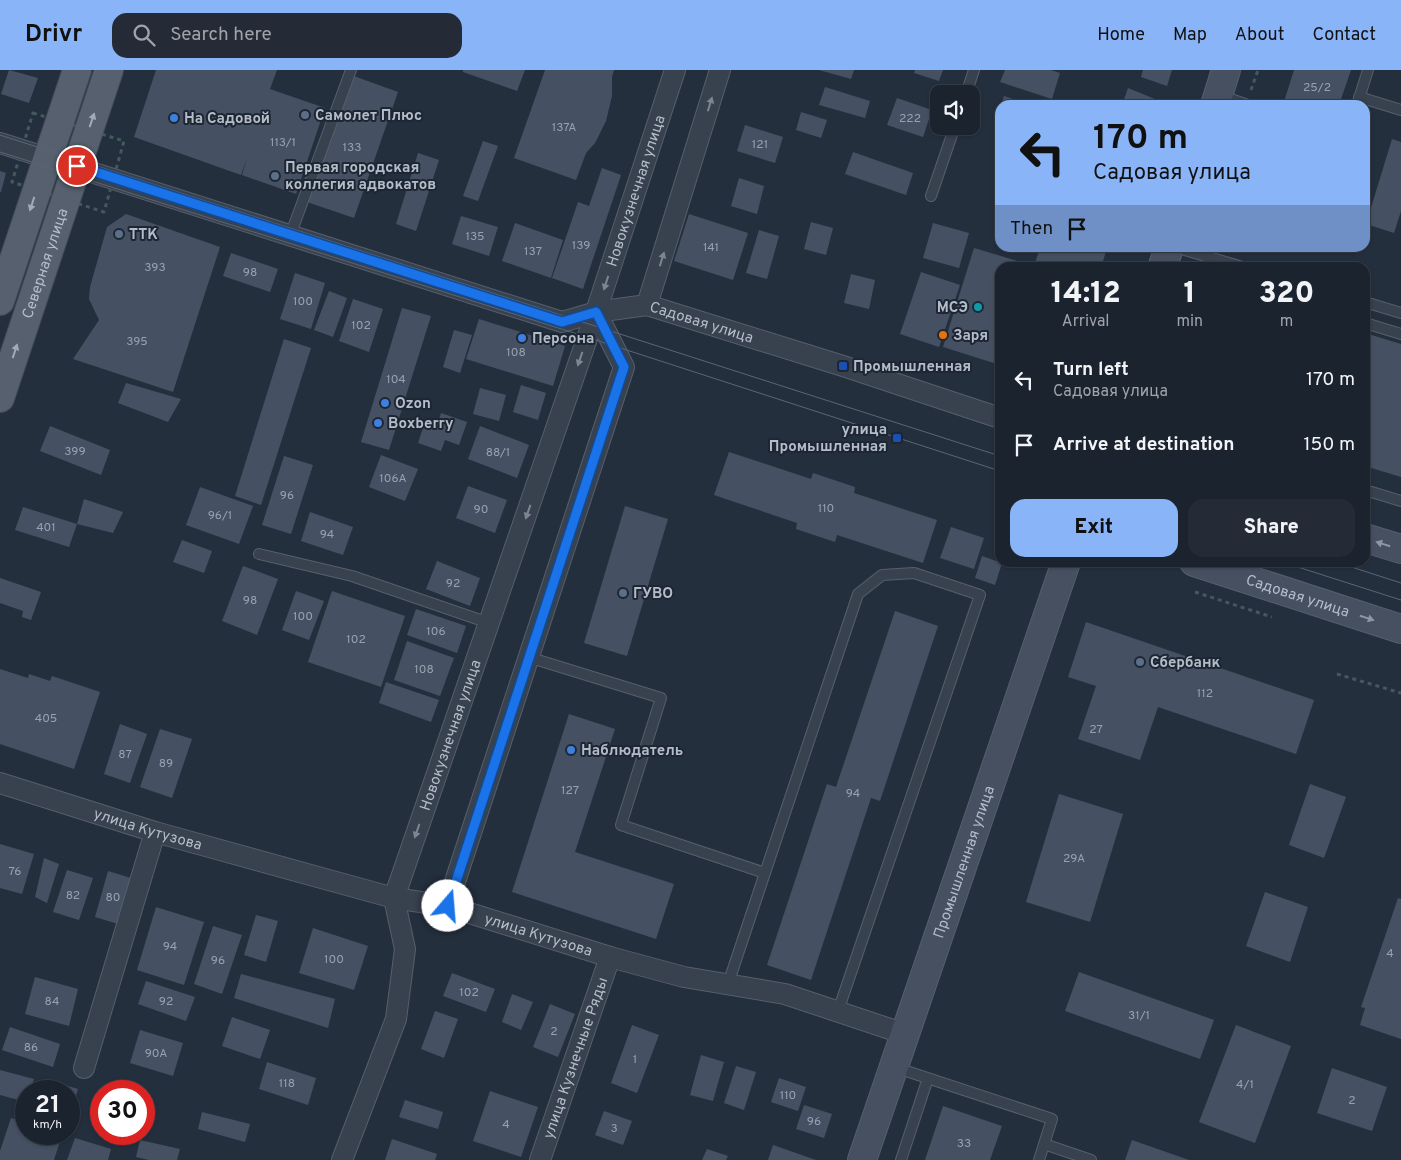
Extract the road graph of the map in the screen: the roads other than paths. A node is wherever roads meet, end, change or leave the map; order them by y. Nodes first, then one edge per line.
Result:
1 (77, 70) edge
2 (109, 70) edge
3 (350, 70) edge
4 (675, 70) edge
5 (720, 70) edge
6 (974, 70) edge
7 (1368, 70) edge
8 (969, 85) edge
9 (1220, 90) edge
10 (1239, 100) edge
11 (1358, 100) edge
12 (1370, 104) edge
13 (1401, 110) edge
14 (952, 135) edge
15 (0, 143) edge
16 (48, 158) junction
17 (77, 166) junction
18 (931, 196) dead end
19 (290, 236) junction
20 (1192, 252) edge
21 (1226, 262) edge
22 (0, 301) edge
23 (1370, 304) edge
24 (647, 305) junction
25 (596, 312) junction
26 (1401, 313) edge
27 (1370, 325) edge
28 (1401, 334) edge
29 (0, 398) edge
30 (995, 416) edge
31 (1370, 492) edge
32 (1401, 501) edge
33 (1370, 540) edge
34 (1401, 549) edge
35 (258, 554) dead end
36 (1066, 567) edge
37 (1208, 567) edge
38 (489, 623) junction
39 (1401, 629) edge
40 (528, 657) junction
41 (0, 783) edge
42 (155, 832) junction
43 (765, 873) junction
44 (394, 898) junction
45 (448, 906) junction
46 (610, 957) junction
47 (728, 984) junction
48 (838, 1011) junction
49 (905, 1034) junction
50 (893, 1066) junction
51 (84, 1068) dead end
52 (928, 1078) junction
53 (1044, 1144) junction
54 (342, 1160) edge
55 (540, 1160) edge
56 (862, 1160) edge
57 (900, 1160) edge
58 (1039, 1160) edge
59 (1091, 1160) edge

1 - 16 main road, Северная улица
17 -> 2 main road, Северная улица
3 - 19 lane
4 -> 25 street, Новокузнечная улица
24 -> 5 street
6 - 8 lane
7 - 11 lane
9 - 10 lane
12 - 13 lane
14 - 18 lane
15 - 16 street, Садовая улица
16 - 17 street, Садовая улица
16 -> 22 main road, Северная улица
17 - 19 street, Садовая улица
29 -> 17 main road, Северная улица
19 - 25 street, Садовая улица
20 - 21 lane
23 - 26 lane
24 - 25 street, Садовая улица
24 - 30 street, Садовая улица
25 -> 38 street, Новокузнечная улица
25 - 40 street
27 - 28 lane
31 - 32 lane
34 -> 33 main road
35 - 38 lane
36 - 49 main road, Промышленная улица
37 -> 39 main road, Садовая улица
38 -> 44 street, Новокузнечная улица
40 - 43 lane
40 - 45 street
41 - 42 street, улица Кутузова
42 - 44 street, улица Кутузова
42 - 51 street
43 - 47 lane
43 - 48 lane
44 - 45 street, улица Кутузова
44 - 54 street
45 - 46 street, улица Кутузова
46 - 47 street, улица Кутузова
46 - 55 street, улица Кузнечные Ряды
47 - 48 street, улица Кутузова
48 - 49 street, улица Кутузова
49 - 50 main road, Промышленная улица
50 - 52 lane
50 - 56 main road, Промышленная улица
52 - 53 lane
52 - 57 lane
53 - 58 lane
53 - 59 lane

